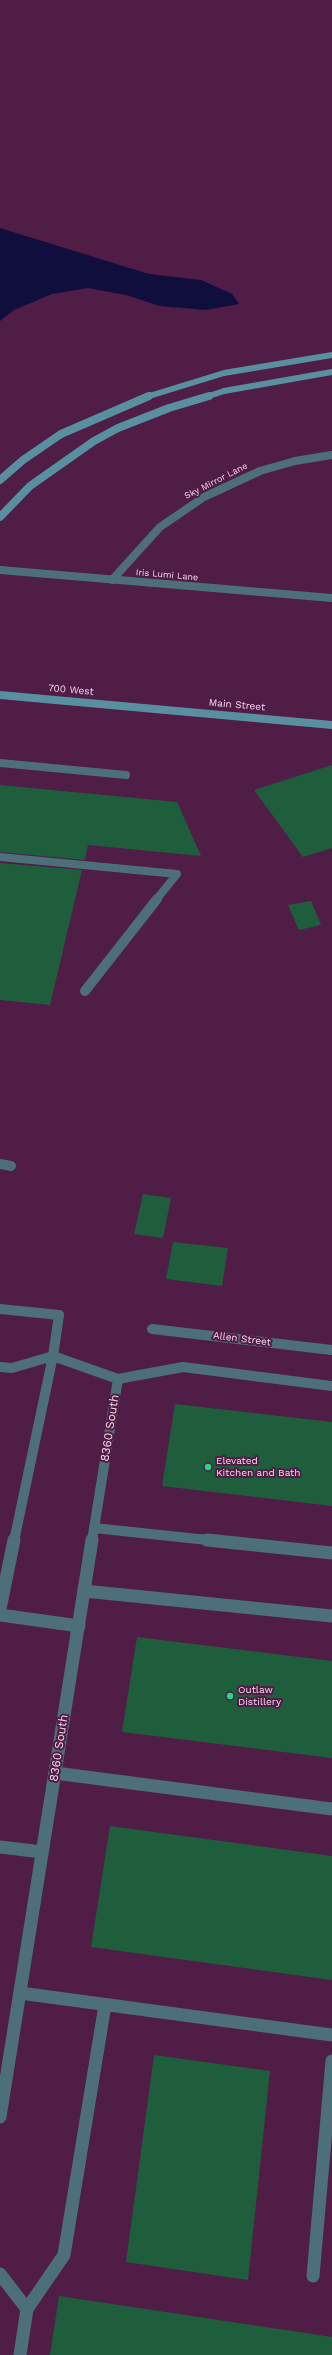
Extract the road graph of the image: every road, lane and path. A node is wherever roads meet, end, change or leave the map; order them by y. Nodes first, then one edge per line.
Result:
1 (332, 355) edge
2 (332, 372) edge
3 (332, 455) edge
4 (0, 480) edge
5 (0, 517) edge
6 (0, 570) edge
7 (112, 580) junction
8 (332, 598) edge
9 (0, 695) edge
10 (140, 707) joint
11 (332, 725) edge
12 (0, 763) edge
13 (126, 775) dead end
14 (0, 858) edge
15 (85, 991) dead end
16 (0, 1164) edge
17 (11, 1166) dead end
18 (0, 1309) edge
19 (152, 1329) dead end
20 (332, 1350) edge
21 (53, 1356) junction
22 (0, 1367) edge
23 (118, 1379) junction
24 (332, 1386) edge
25 (94, 1528) junction
26 (332, 1553) edge
27 (84, 1591) junction
28 (0, 1609) edge
29 (0, 1615) edge
30 (332, 1616) edge
31 (78, 1626) junction
32 (55, 1773) junction
33 (332, 1808) edge
34 (0, 1847) edge
35 (42, 1852) junction
36 (20, 1993) junction
37 (105, 2005) junction
38 (332, 2035) edge
39 (332, 2061) edge
40 (0, 2117) edge
41 (0, 2274) edge
42 (313, 2276) dead end
43 (27, 2309) junction
44 (20, 2355) edge

1 - 4 main road
2 - 5 main road
3 - 7 street, Sky Mirror Lane
6 - 7 street, Iris Lumi Lane
7 - 8 street, Iris Lumi Lane
9 - 10 main road, 700 West
10 - 11 main road, Main Street
12 - 13 street
14 - 15 street
16 - 17 street
18 - 21 street
19 - 20 street, Allen Street
21 - 22 street
21 - 23 street
21 - 28 street
23 - 24 street
23 - 25 street, 8360 South
25 - 26 street
25 - 27 street, 8360 South
27 - 30 street
27 - 31 street, 8360 South
29 - 31 street
31 - 32 street, 8360 South
32 - 33 street
32 - 35 street, 8360 South
34 - 35 street
35 - 36 street, 8360 South
36 - 37 street
36 - 40 street, 8360 South
37 - 38 street
37 - 43 street
39 - 42 street
41 - 43 street
43 - 44 street

